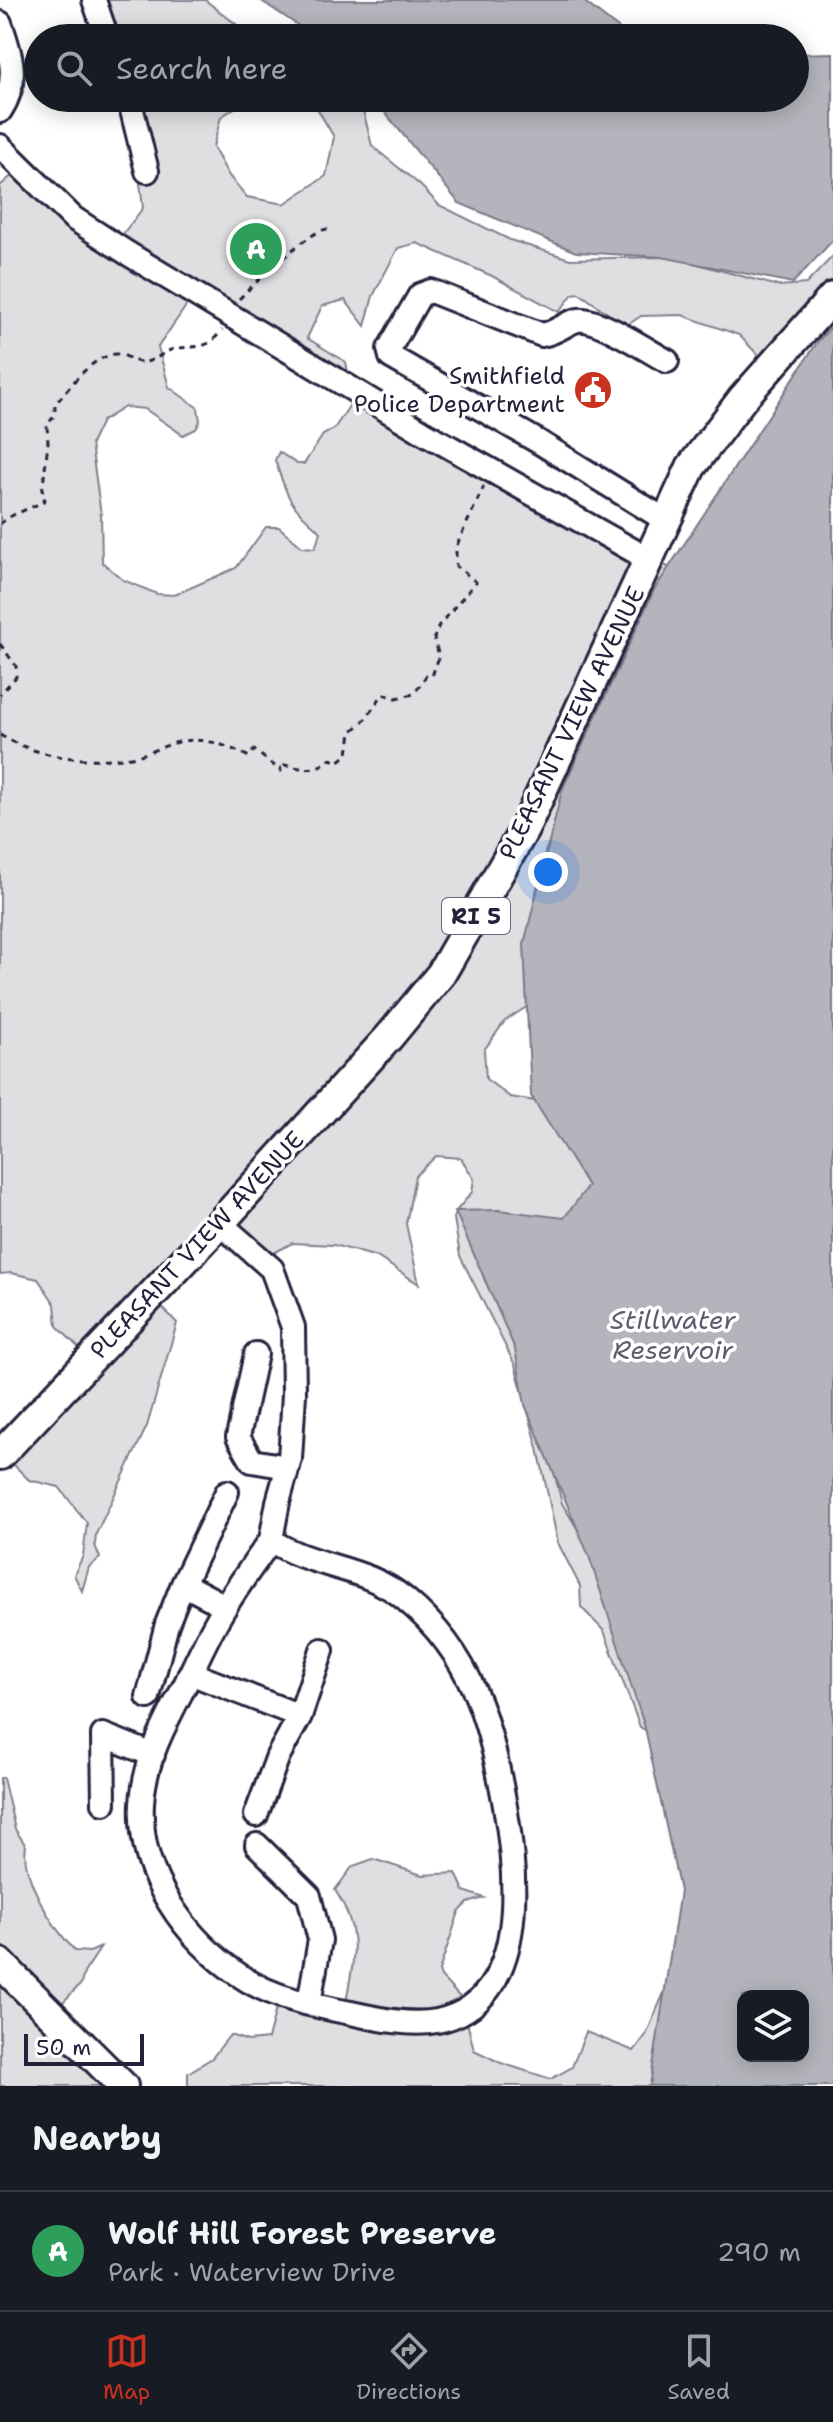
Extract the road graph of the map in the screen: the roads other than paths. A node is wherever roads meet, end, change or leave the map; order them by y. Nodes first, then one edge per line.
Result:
1 (94, 0) edge
2 (0, 23) edge
3 (102, 24) edge
4 (6, 65) edge
5 (0, 111) edge
6 (132, 112) edge
7 (0, 146) edge
8 (147, 171) dead end
9 (833, 297) edge
10 (667, 361) dead end
11 (667, 521) junction
12 (650, 560) junction
13 (220, 1223) junction
14 (256, 1354) dead end
15 (0, 1455) edge
16 (288, 1467) junction
17 (227, 1492) dead end
18 (271, 1540) junction
19 (183, 1584) junction
20 (225, 1606) junction
21 (322, 1650) dead end
22 (190, 1673) junction
23 (148, 1697) dead end
24 (300, 1716) junction
25 (153, 1755) junction
26 (104, 1803) dead end
27 (256, 1815) dead end
28 (257, 1845) dead end
29 (0, 1963) edge
30 (309, 2003) junction
31 (123, 2086) edge

1 - 3 street
2 - 4 street
4 - 5 street
6 - 8 street
7 - 12 street
9 - 11 main road, PLEASANT VIEW AVENUE / RI 5
10 - 11 street
11 - 12 main road, PLEASANT VIEW AVENUE / RI 5
12 - 13 main road, PLEASANT VIEW AVENUE / RI 5
13 - 15 main road, PLEASANT VIEW AVENUE / RI 5
13 - 16 street
14 - 16 street
16 - 18 street
17 - 19 street
18 - 20 street
18 - 30 street
19 - 20 street
19 - 23 street
20 - 22 street
21 - 24 street
22 - 24 street
22 - 25 street
24 - 27 street
25 - 26 street
25 - 30 street
28 - 30 street
29 - 31 main road

